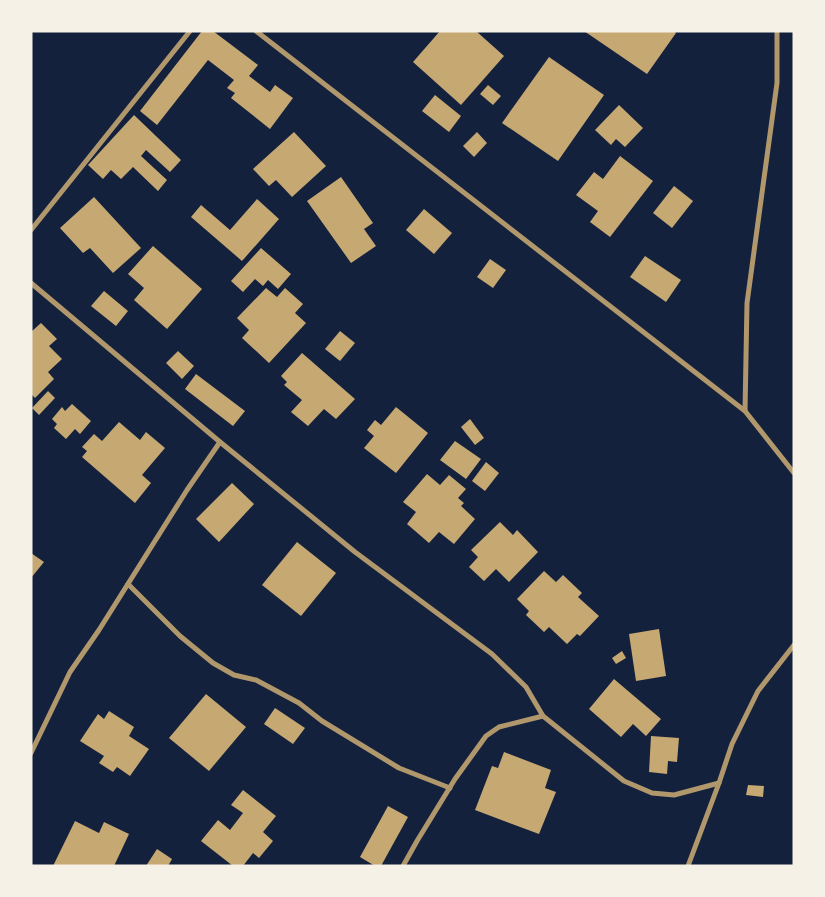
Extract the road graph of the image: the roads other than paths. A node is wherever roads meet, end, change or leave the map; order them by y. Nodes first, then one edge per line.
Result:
1 (190, 31) edge
2 (256, 31) edge
3 (777, 31) edge
4 (31, 230) edge
5 (31, 283) edge
6 (745, 411) junction
7 (220, 442) junction
8 (794, 472) edge
9 (128, 584) junction
10 (794, 645) edge
11 (543, 716) junction
12 (31, 753) edge
13 (719, 783) junction
14 (450, 788) junction
15 (403, 866) edge
16 (688, 866) edge

1 - 4 street
2 - 6 street
3 - 6 street
5 - 7 street
6 - 8 street
7 - 9 street
7 - 11 street
9 - 12 street
9 - 14 street
10 - 13 street
11 - 13 street
11 - 14 street
13 - 16 street
14 - 15 street

